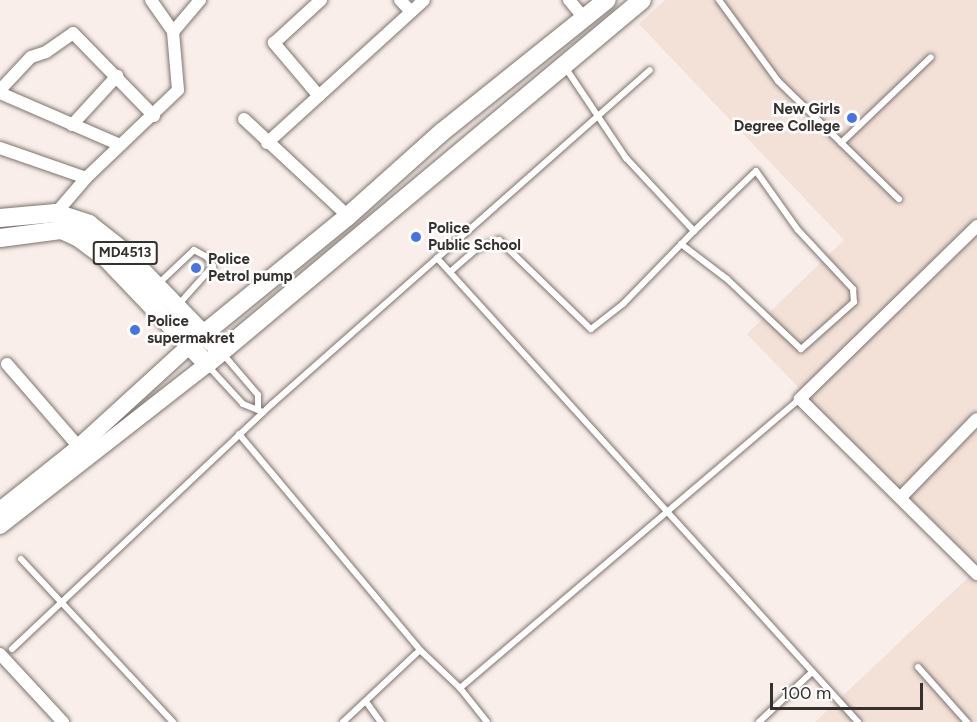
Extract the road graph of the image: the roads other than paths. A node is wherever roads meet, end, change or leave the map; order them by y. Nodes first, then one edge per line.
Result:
1 (152, 0) edge
2 (200, 0) edge
3 (321, 0) edge
4 (400, 0) edge
5 (424, 0) edge
6 (569, 0) edge
7 (607, 0) edge
8 (642, 0) edge
9 (719, 0) edge
10 (411, 12) junction
11 (584, 18) junction
12 (173, 32) junction
13 (931, 57) dead end
14 (564, 66) junction
15 (650, 70) dead end
16 (117, 76) junction
17 (0, 91) edge
18 (319, 96) junction
19 (600, 115) junction
20 (154, 116) junction
21 (244, 119) dead end
22 (72, 125) junction
23 (267, 143) junction
24 (841, 143) junction
25 (120, 145) junction
26 (0, 148) edge
27 (86, 178) junction
28 (899, 198) dead end
29 (56, 213) junction
30 (348, 216) junction
31 (0, 218) edge
32 (977, 226) edge
33 (694, 231) junction
34 (0, 238) edge
35 (681, 244) junction
36 (437, 258) junction
37 (450, 272) junction
38 (156, 285) junction
39 (177, 307) junction
40 (197, 339) junction
41 (221, 352) junction
42 (7, 364) dead end
43 (207, 364) junction
44 (800, 399) junction
45 (258, 407) junction
46 (263, 412) junction
47 (977, 419) edge
48 (239, 434) junction
49 (79, 447) junction
50 (902, 496) junction
51 (666, 509) junction
52 (0, 510) edge
53 (0, 526) edge
54 (21, 559) dead end
55 (977, 574) edge
56 (62, 602) junction
57 (420, 650) junction
58 (4, 655) edge
59 (918, 667) dead end
60 (812, 672) junction
61 (460, 688) junction
62 (367, 703) junction
63 (60, 721) edge
64 (173, 722) edge
65 (343, 722) edge
66 (381, 722) edge
67 (487, 722) edge
68 (759, 722) edge
69 (858, 722) edge
70 (967, 722) edge

1 - 12 street
2 - 12 street
3 - 18 street
4 - 10 street
5 - 10 street
6 - 11 street
7 - 11 main road
8 - 14 main road
9 - 24 lane
10 - 18 street
11 - 30 main road
12 - 20 street
13 - 24 lane
14 - 19 lane
14 - 41 main road
15 - 19 lane
16 - 17 street
16 - 20 street
16 - 22 street
17 - 22 street
18 - 23 street
19 - 33 lane
19 - 36 lane
20 - 25 street
21 - 23 street
22 - 25 street
23 - 30 street
24 - 28 lane
25 - 27 street
26 - 27 street
27 - 29 street
29 - 31 main road, MD4513
29 - 38 main road, MD4513
30 - 40 main road
32 - 44 street
33 - 35 lane
33 - 35 lane
34 - 40 main road, MD4513
35 - 37 lane
36 - 37 lane
36 - 46 lane
37 - 51 lane
38 - 39 main road, MD4513
38 - 39 lane
39 - 40 main road, MD4513
40 - 41 main road, MD4513
40 - 43 main road, MD4513
40 - 49 main road
41 - 43 main road
41 - 45 lane
42 - 49 street
43 - 45 lane
43 - 53 main road
44 - 50 street
44 - 51 lane
45 - 46 lane
46 - 48 lane
47 - 50 street
48 - 56 lane
48 - 57 lane
49 - 52 main road
50 - 55 street
51 - 60 lane
51 - 61 lane
54 - 56 lane
56 - 58 lane
56 - 64 lane
57 - 61 lane
57 - 62 lane
58 - 63 street
59 - 70 lane
60 - 68 lane
60 - 69 lane
61 - 67 lane
62 - 65 lane
62 - 66 lane

